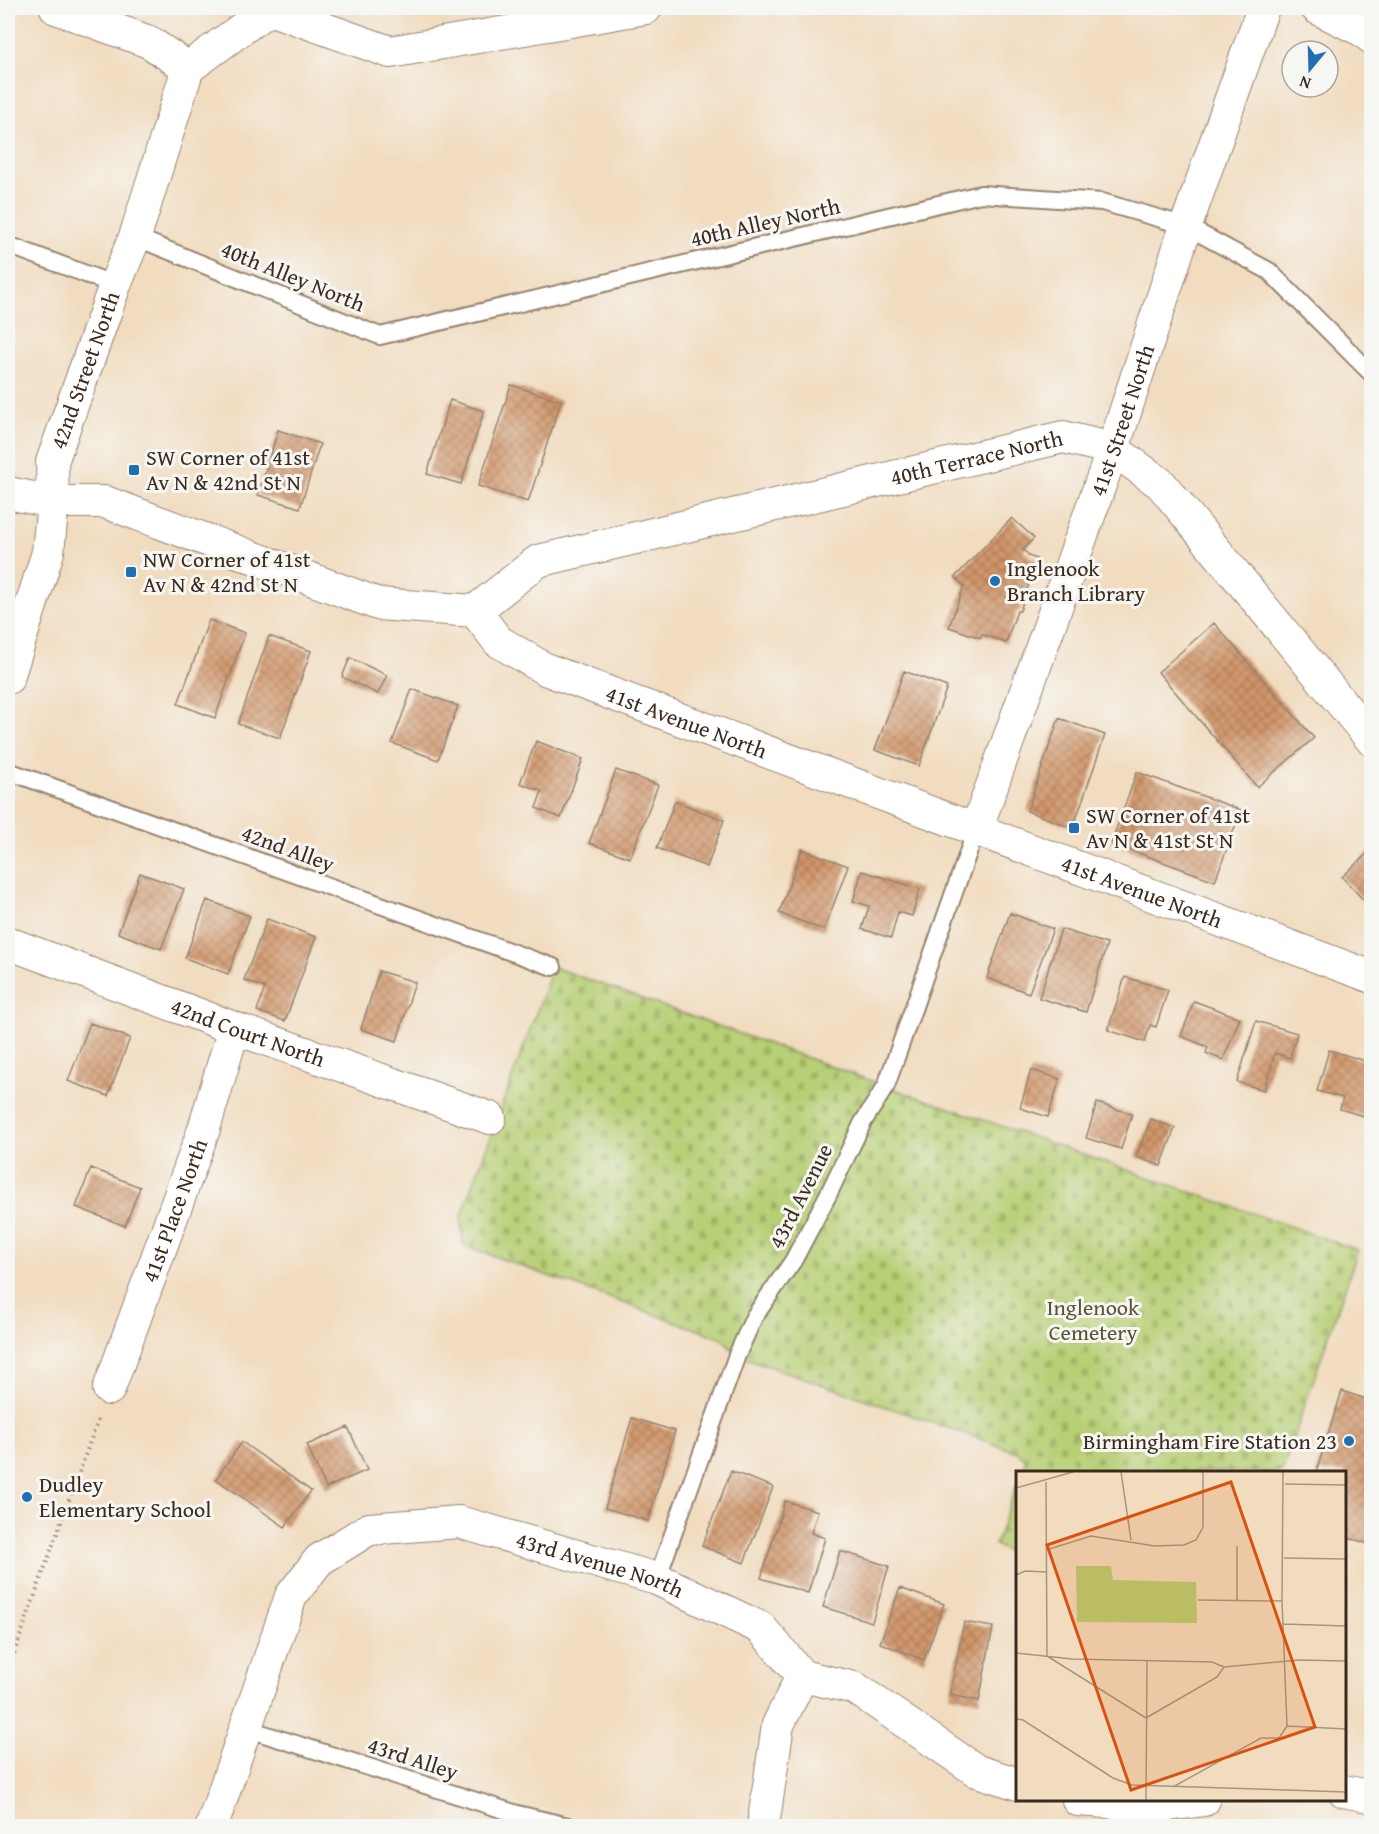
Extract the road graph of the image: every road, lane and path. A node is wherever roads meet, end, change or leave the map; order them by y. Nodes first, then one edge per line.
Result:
1 (56, 8) edge
2 (646, 8) edge
3 (1263, 8) edge
4 (1317, 8) edge
5 (1371, 38) edge
6 (188, 68) junction
7 (1186, 226) junction
8 (135, 237) junction
9 (8, 245) edge
10 (115, 285) junction
11 (1371, 374) edge
12 (1113, 449) junction
13 (8, 493) edge
14 (53, 502) junction
15 (475, 611) junction
16 (8, 678) edge
17 (1371, 740) edge
18 (8, 771) edge
19 (976, 830) junction
20 (8, 944) edge
21 (553, 967) dead end
22 (1371, 977) edge
23 (234, 1028) junction
24 (490, 1118) dead end
25 (109, 1389) joint
26 (657, 1579) junction
27 (8, 1670) edge
28 (802, 1676) junction
29 (245, 1728) junction
30 (1016, 1784) edge
31 (1346, 1791) edge
32 (1371, 1797) edge
33 (1092, 1801) edge
34 (1197, 1801) edge
35 (516, 1820) edge
36 (212, 1827) edge
37 (568, 1827) edge
38 (763, 1827) edge

1 - 6 street
2 - 6 street
3 - 7 street, 41st Street North
4 - 5 street
6 - 8 street, 42nd Street North
7 - 8 lane, 40th Alley North
7 - 11 lane, 40th Alley North
7 - 12 street, 41st Street North
8 - 10 street, 42nd Street North
9 - 10 lane
10 - 14 street, 42nd Street North
12 - 15 street, 40th Terrace North
12 - 17 street, 40th Terrace North
12 - 19 street, 41st Street North
13 - 14 street
14 - 15 street
14 - 16 street, 42nd Street North
15 - 19 street, 41st Avenue North
18 - 21 lane, 42nd Alley
19 - 22 street, 41st Avenue North
19 - 26 lane, 43rd Avenue
20 - 23 street, 42nd Court North
23 - 24 street, 42nd Court North
23 - 25 street, 41st Place North
25 - 27 path
26 - 28 street, 43rd Avenue North
26 - 29 street, 43rd Avenue North
28 - 30 street
28 - 38 street
29 - 35 lane, 43rd Alley
29 - 36 street
31 - 32 street
33 - 34 street
35 - 37 lane, 43rd Alley

